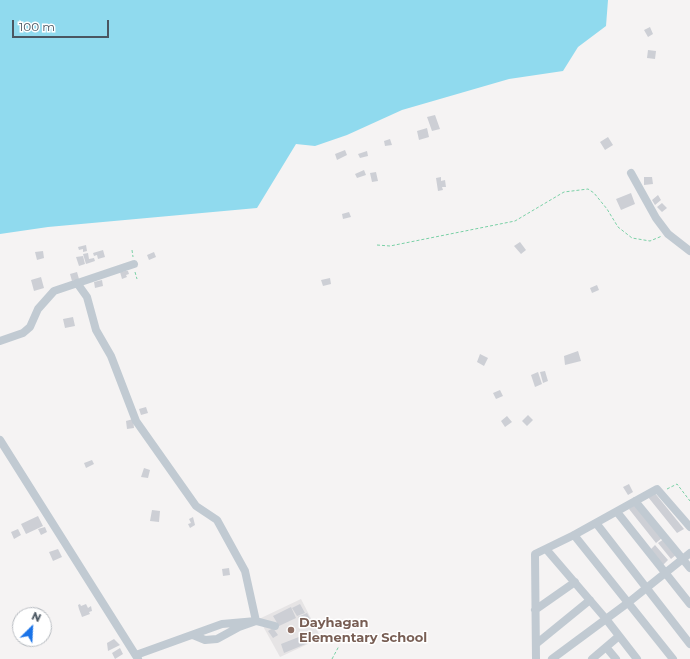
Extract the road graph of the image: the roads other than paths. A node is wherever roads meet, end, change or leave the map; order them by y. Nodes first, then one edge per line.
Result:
1 (631, 173) dead end
2 (690, 251) edge
3 (134, 264) dead end
4 (77, 283) junction
5 (0, 341) edge
6 (0, 440) edge
7 (635, 501) junction
8 (617, 512) junction
9 (596, 523) junction
10 (690, 527) edge
11 (574, 535) junction
12 (546, 549) junction
13 (690, 553) edge
14 (683, 559) junction
15 (690, 568) edge
16 (665, 572) junction
17 (575, 582) junction
18 (647, 587) junction
19 (590, 600) junction
20 (629, 602) junction
21 (690, 604) edge
22 (535, 610) junction
23 (606, 619) junction
24 (256, 621) junction
25 (275, 626) dead end
26 (193, 635) junction
27 (619, 636) junction
28 (536, 644) junction
29 (690, 644) edge
30 (606, 647) junction
31 (137, 657) edge
32 (536, 659) edge
33 (552, 659) edge
34 (592, 659) edge
35 (616, 659) edge
36 (637, 659) edge
37 (673, 659) edge

1 - 2 street
3 - 4 street
4 - 5 street
4 - 24 street
6 - 31 street
7 - 8 street
7 - 10 street
7 - 14 street
8 - 9 street
8 - 16 street
9 - 11 street
9 - 18 street
11 - 12 street
11 - 20 street
12 - 17 street
12 - 22 street
13 - 14 street
14 - 15 street
14 - 16 street
16 - 18 street
16 - 21 street
17 - 19 street
17 - 22 street
18 - 20 street
18 - 29 street
19 - 23 street
19 - 28 street
20 - 23 street
20 - 37 street
22 - 28 street
23 - 27 street
23 - 33 street
24 - 25 street
24 - 26 street
24 - 26 street
26 - 31 street
27 - 30 street
27 - 36 street
28 - 32 street
30 - 34 street
30 - 35 street

